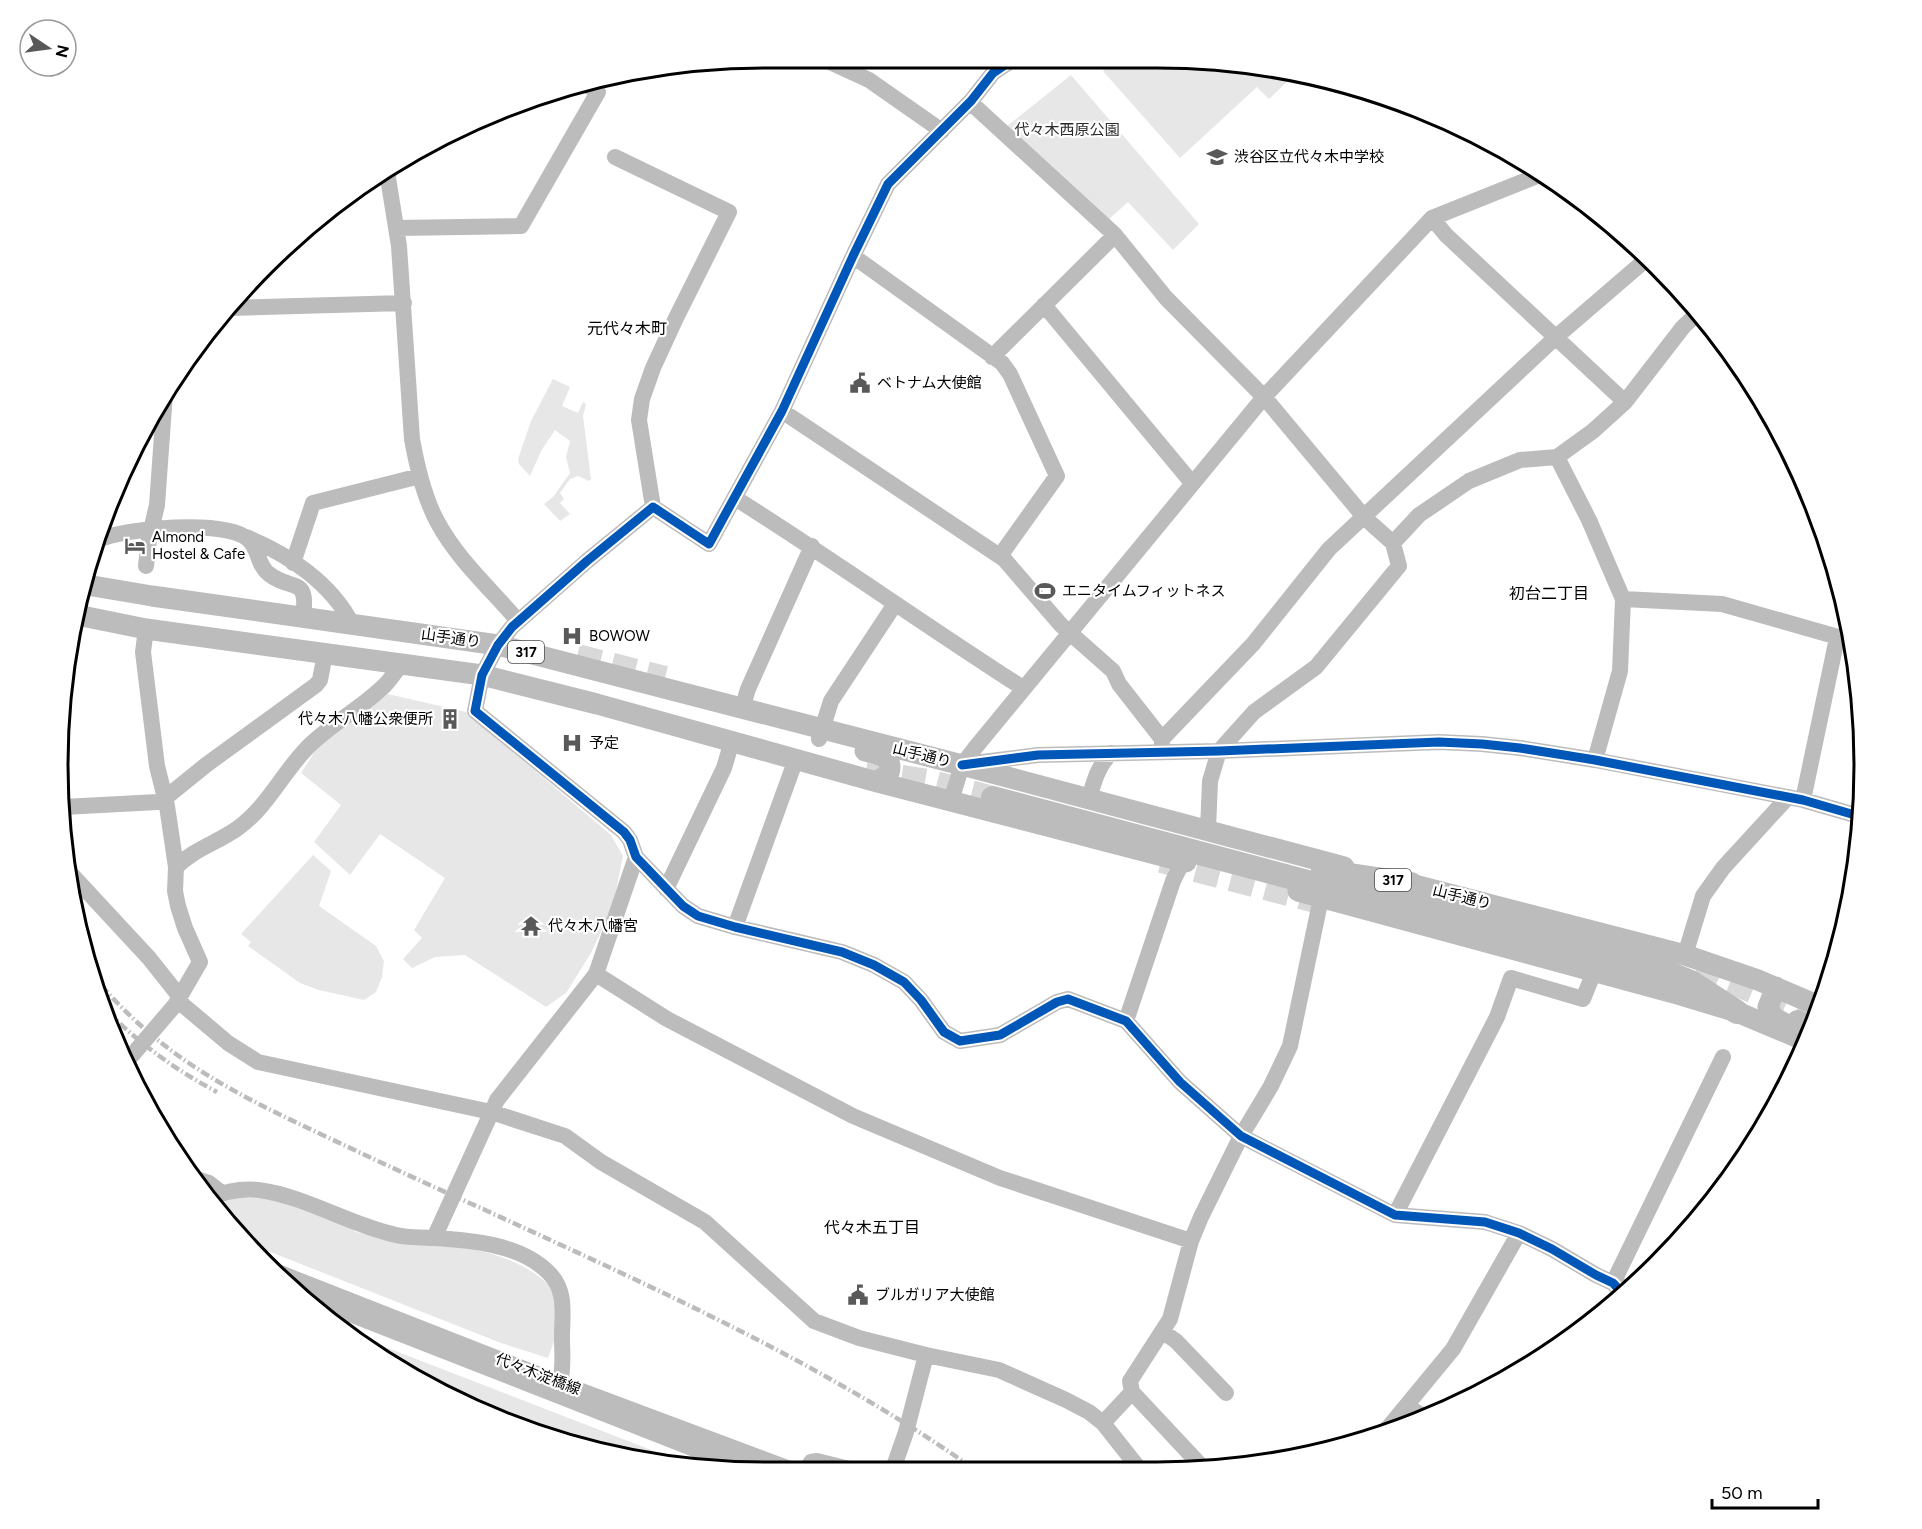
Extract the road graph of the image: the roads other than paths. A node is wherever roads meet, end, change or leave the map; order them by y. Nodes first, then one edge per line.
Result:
1 (846, 68) edge
2 (989, 68) edge
3 (593, 89) edge
4 (970, 102) junction
5 (942, 131) junction
6 (615, 157) dead end
7 (388, 178) edge
8 (1533, 178) edge
9 (1432, 218) junction
10 (396, 228) junction
11 (1115, 235) junction
12 (853, 256) junction
13 (1641, 263) edge
14 (404, 303) junction
15 (1044, 306) junction
16 (237, 309) edge
17 (1692, 318) edge
18 (1556, 337) junction
19 (992, 357) junction
20 (1264, 397) junction
21 (1625, 402) junction
22 (782, 411) junction
23 (164, 412) edge
24 (1557, 457) junction
25 (420, 476) junction
26 (1192, 483) junction
27 (735, 498) junction
28 (653, 507) junction
29 (1365, 518) junction
30 (152, 528) junction
31 (246, 537) junction
32 (105, 538) edge
33 (1393, 543) junction
34 (812, 546) junction
35 (1000, 556) junction
36 (293, 563) junction
37 (146, 566) dead end
38 (91, 586) edge
39 (1623, 598) junction
40 (895, 604) junction
41 (84, 616) edge
42 (303, 617) junction
43 (518, 621) junction
44 (352, 624) junction
45 (146, 629) junction
46 (1069, 632) junction
47 (1843, 640) edge
48 (1843, 642) edge
49 (498, 645) junction
50 (326, 654) junction
51 (565, 661) junction
52 (402, 663) junction
53 (482, 675) junction
54 (1023, 688) junction
55 (751, 711) junction
56 (655, 721) junction
57 (821, 734) junction
58 (732, 741) junction
59 (1162, 745) junction
60 (1219, 751) junction
61 (1112, 753) junction
62 (796, 759) junction
63 (1595, 760) junction
64 (962, 765) junction
65 (877, 782) junction
66 (164, 799) junction
67 (1089, 799) junction
68 (1795, 799) junction
69 (951, 801) junction
70 (69, 807) edge
71 (1853, 814) edge
72 (1208, 830) junction
73 (636, 857) junction
74 (1183, 861) junction
75 (176, 867) junction
76 (78, 881) edge
77 (1411, 885) junction
78 (666, 889) junction
79 (1321, 898) junction
80 (735, 927) junction
81 (1685, 955) junction
82 (1594, 972) junction
83 (597, 974) junction
84 (1776, 987) junction
85 (179, 998) junction
86 (1737, 1012) junction
87 (1126, 1021) junction
88 (1805, 1021) edge
89 (1804, 1023) edge
90 (1804, 1023) edge
91 (132, 1056) edge
92 (1723, 1057) dead end
93 (491, 1112) junction
94 (1241, 1136) junction
95 (217, 1195) edge
96 (1395, 1215) junction
97 (1519, 1233) junction
98 (434, 1238) junction
99 (1191, 1241) junction
100 (294, 1279) edge
101 (1621, 1286) edge
102 (1618, 1288) edge
103 (323, 1304) edge
104 (1164, 1332) junction
105 (926, 1355) junction
106 (560, 1383) junction
107 (1132, 1392) junction
108 (1226, 1393) dead end
109 (1407, 1406) junction
110 (1415, 1411) edge
111 (1395, 1420) edge
112 (1103, 1423) junction
113 (723, 1460) edge
114 (1196, 1460) edge
115 (771, 1462) edge
116 (896, 1462) edge
117 (1134, 1462) edge

1 - 5 street
2 - 4 street
3 - 10 street
4 - 5 street
4 - 11 street
5 - 12 street
6 - 28 street
7 - 10 street
8 - 9 street
9 - 18 street
9 - 20 street
10 - 14 street
11 - 15 street
11 - 20 street
12 - 19 street
12 - 22 street
13 - 18 street
14 - 16 street
14 - 25 street
15 - 19 street
15 - 26 street
17 - 21 street
18 - 21 street
18 - 29 street
19 - 35 street
20 - 26 street
20 - 29 street
21 - 24 street
22 - 27 street
22 - 35 street
23 - 30 street
24 - 33 street
24 - 39 street
25 - 36 street
25 - 43 street
26 - 46 street
27 - 28 street
27 - 34 street
28 - 43 street
29 - 33 street
29 - 59 street
30 - 31 street
30 - 32 street
30 - 37 street
31 - 36 street
31 - 42 street
33 - 60 street
34 - 40 street
34 - 55 street
35 - 46 street
36 - 44 street
38 - 42 main road, 山手通り / 317
39 - 47 street
39 - 63 street
40 - 54 street
40 - 57 street
41 - 45 main road, 317
42 - 44 main road, 山手通り / 317
43 - 49 street
44 - 49 main road, 山手通り / 317
45 - 50 main road, 317
45 - 66 street
46 - 54 street
46 - 59 street
48 - 68 street
49 - 51 main road, 山手通り / 317
49 - 53 street
50 - 52 main road, 317
50 - 66 street
51 - 55 main road, 山手通り / 317
51 - 56 main road
52 - 53 main road, 317
52 - 75 street
53 - 56 main road, 317
53 - 73 street
54 - 64 street
55 - 57 main road, 山手通り / 317
56 - 58 main road, 317
57 - 64 main road, 山手通り / 317
57 - 65 main road
58 - 62 main road, 317
58 - 78 street
59 - 60 street
59 - 61 street
60 - 63 street
60 - 72 street
61 - 64 street
61 - 67 street
62 - 65 main road, 317
62 - 80 street
63 - 68 street
64 - 67 main road, 山手通り / 317
64 - 69 street
65 - 69 main road, 317
66 - 70 street
66 - 75 street
67 - 72 main road, 山手通り / 317
68 - 71 street
68 - 81 street
69 - 74 main road, 317
72 - 77 main road, 山手通り / 317
73 - 78 street
73 - 83 street
74 - 79 main road, 317
74 - 87 street
75 - 85 street
76 - 85 street
77 - 81 main road, 山手通り / 317
77 - 86 highway
78 - 80 street
79 - 82 main road, 317
79 - 94 street
80 - 87 street
81 - 84 main road, 山手通り / 317
82 - 86 main road, 317
82 - 96 street
83 - 93 street
83 - 99 street
84 - 88 main road, 山手通り / 317
84 - 90 main road
85 - 91 street
85 - 93 street
86 - 89 main road, 317
87 - 94 street
92 - 101 street
93 - 98 street
93 - 105 street
94 - 96 street
94 - 99 street
95 - 98 street
96 - 97 street
97 - 102 street
97 - 109 street
98 - 106 street
99 - 104 street
100 - 106 street, 代々木淀橋線
103 - 113 street, 代々木淀橋線
104 - 107 street
104 - 108 street
105 - 112 street
105 - 116 street
106 - 115 street, 代々木淀橋線
107 - 112 street
107 - 114 street
109 - 110 street
109 - 111 street
112 - 117 street

